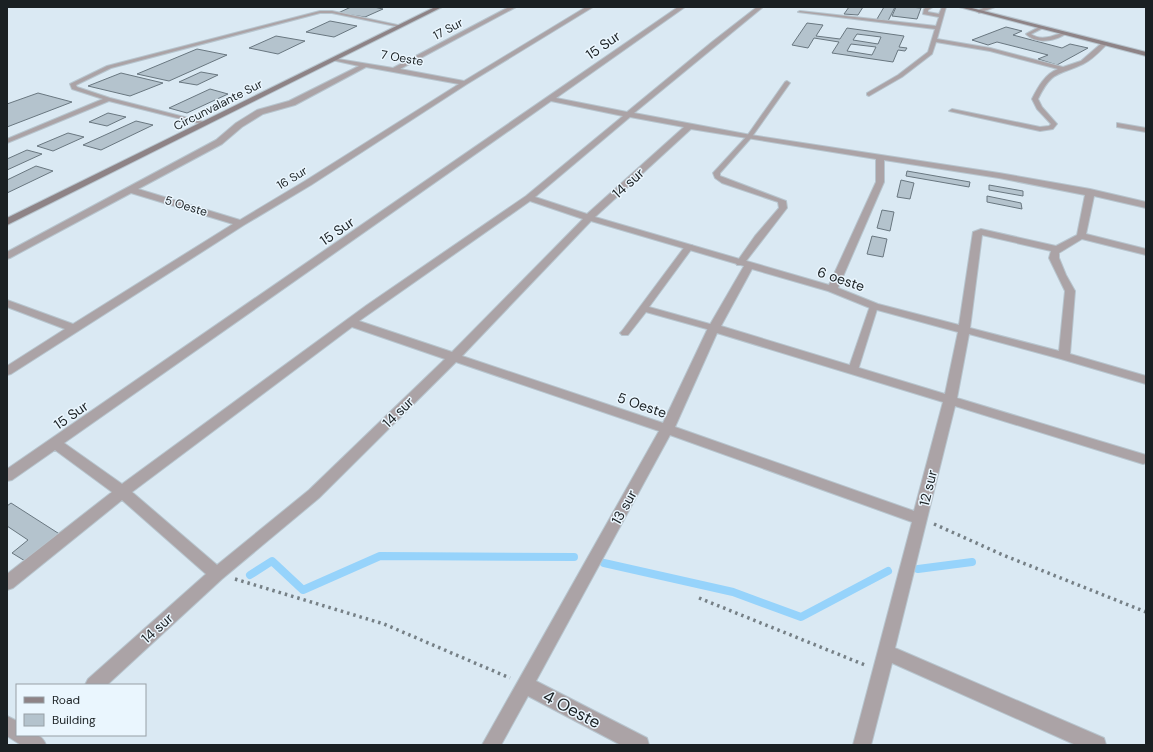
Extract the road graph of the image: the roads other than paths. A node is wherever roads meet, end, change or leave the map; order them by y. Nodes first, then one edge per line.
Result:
1 (439, 7) edge
2 (513, 7) edge
3 (590, 7) edge
4 (682, 7) edge
5 (760, 7) edge
6 (931, 7) edge
7 (944, 7) edge
8 (962, 7) edge
9 (992, 7) edge
10 (979, 11) junction
11 (800, 12) dead end
12 (941, 16) junction
13 (400, 26) junction
14 (1041, 27) junction
15 (938, 28) junction
16 (1065, 33) junction
17 (934, 40) junction
18 (1105, 43) junction
19 (1146, 54) edge
20 (334, 59) junction
21 (365, 65) junction
22 (1063, 69) junction
23 (394, 70) junction
24 (465, 83) junction
25 (787, 83) dead end
26 (869, 94) dead end
27 (108, 99) junction
28 (550, 99) junction
29 (952, 111) dead end
30 (630, 114) junction
31 (205, 123) junction
32 (1120, 125) dead end
33 (690, 126) junction
34 (1146, 130) edge
35 (749, 137) junction
36 (7, 141) edge
37 (880, 157) junction
38 (132, 190) junction
39 (1090, 192) junction
40 (529, 198) junction
41 (1146, 205) edge
42 (589, 218) junction
43 (7, 222) edge
44 (241, 223) junction
45 (1081, 236) junction
46 (689, 247) junction
47 (1057, 249) junction
48 (1146, 252) edge
49 (7, 256) edge
50 (744, 264) junction
51 (832, 289) junction
52 (7, 303) edge
53 (874, 306) junction
54 (643, 308) junction
55 (352, 323) junction
56 (714, 328) junction
57 (74, 329) junction
58 (964, 329) junction
59 (625, 333) dead end
60 (454, 356) junction
61 (1064, 356) junction
62 (853, 370) junction
63 (7, 371) edge
64 (1146, 380) edge
65 (950, 400) junction
66 (667, 429) junction
67 (55, 443) junction
68 (1143, 459) dead end
69 (7, 476) edge
70 (122, 492) junction
71 (920, 519) junction
72 (217, 574) junction
73 (7, 583) edge
74 (886, 652) junction
75 (95, 684) edge
76 (526, 685) junction
77 (7, 725) edge
78 (16, 731) edge
79 (491, 745) edge
80 (640, 745) edge
81 (862, 745) edge
82 (1097, 745) edge

1 - 13 main road, Circunvalante Sur
2 - 23 street, 17 Sur
3 - 24 street, 16 Sur
4 - 28 street, 15 Sur
5 - 30 street
6 - 12 lane
7 - 12 lane
8 - 10 main road
9 - 10 street
10 - 14 main road
11 - 15 lane
12 - 15 lane
13 - 20 main road, Circunvalante Sur
13 - 27 lane
14 - 16 main road
14 - 16 lane
15 - 17 lane
16 - 18 main road
17 - 22 lane
17 - 26 lane
18 - 19 main road
18 - 22 lane
20 - 21 street, 7 Oeste
20 - 31 main road, Circunvalante Sur
21 - 23 street, 7 Oeste
21 - 38 street
22 - 29 lane
23 - 24 street, 7 Oeste
24 - 44 street, 16 Sur
25 - 35 lane
27 - 31 lane
27 - 36 lane
28 - 30 street
28 - 67 street, 15 Sur
30 - 33 street
30 - 40 street
31 - 43 main road, Circunvalante Sur
32 - 34 street
33 - 35 street
33 - 42 street, 14 sur
35 - 37 street
35 - 50 lane
37 - 39 street
37 - 51 street
38 - 44 street, 5 Oeste
38 - 49 street
39 - 41 street
39 - 45 street
40 - 42 street, 6 oeste
40 - 55 street
42 - 46 street, 6 oeste
42 - 60 street, 14 sur
44 - 57 street, 16 Sur
45 - 47 street
45 - 48 street
46 - 50 street, 6 oeste
46 - 54 lane
47 - 58 street, 12 sur
47 - 61 street
50 - 51 street, 6 oeste
50 - 56 street, 13 sur
51 - 53 street, 6 oeste
52 - 57 street
53 - 58 street, 6 oeste
53 - 62 lane
54 - 56 lane
54 - 59 lane
55 - 60 street, 5 Oeste
55 - 70 street
56 - 62 street
56 - 66 street, 13 sur
57 - 63 street, 16 Sur
58 - 61 street, 6 oeste
58 - 65 street, 12 sur
60 - 66 street, 5 Oeste
60 - 72 street, 14 sur
61 - 64 street, 6 oeste
62 - 65 street
65 - 68 street
65 - 71 street, 12 sur
66 - 71 street, 5 Oeste
66 - 76 street, 13 sur
67 - 69 street, 15 Sur
67 - 70 street
70 - 72 street
70 - 73 street
71 - 74 street, 12 sur
72 - 75 street, 14 sur
74 - 81 street, 12 sur
74 - 82 street
76 - 79 street, 13 sur
76 - 80 street, 4 Oeste
77 - 78 street

